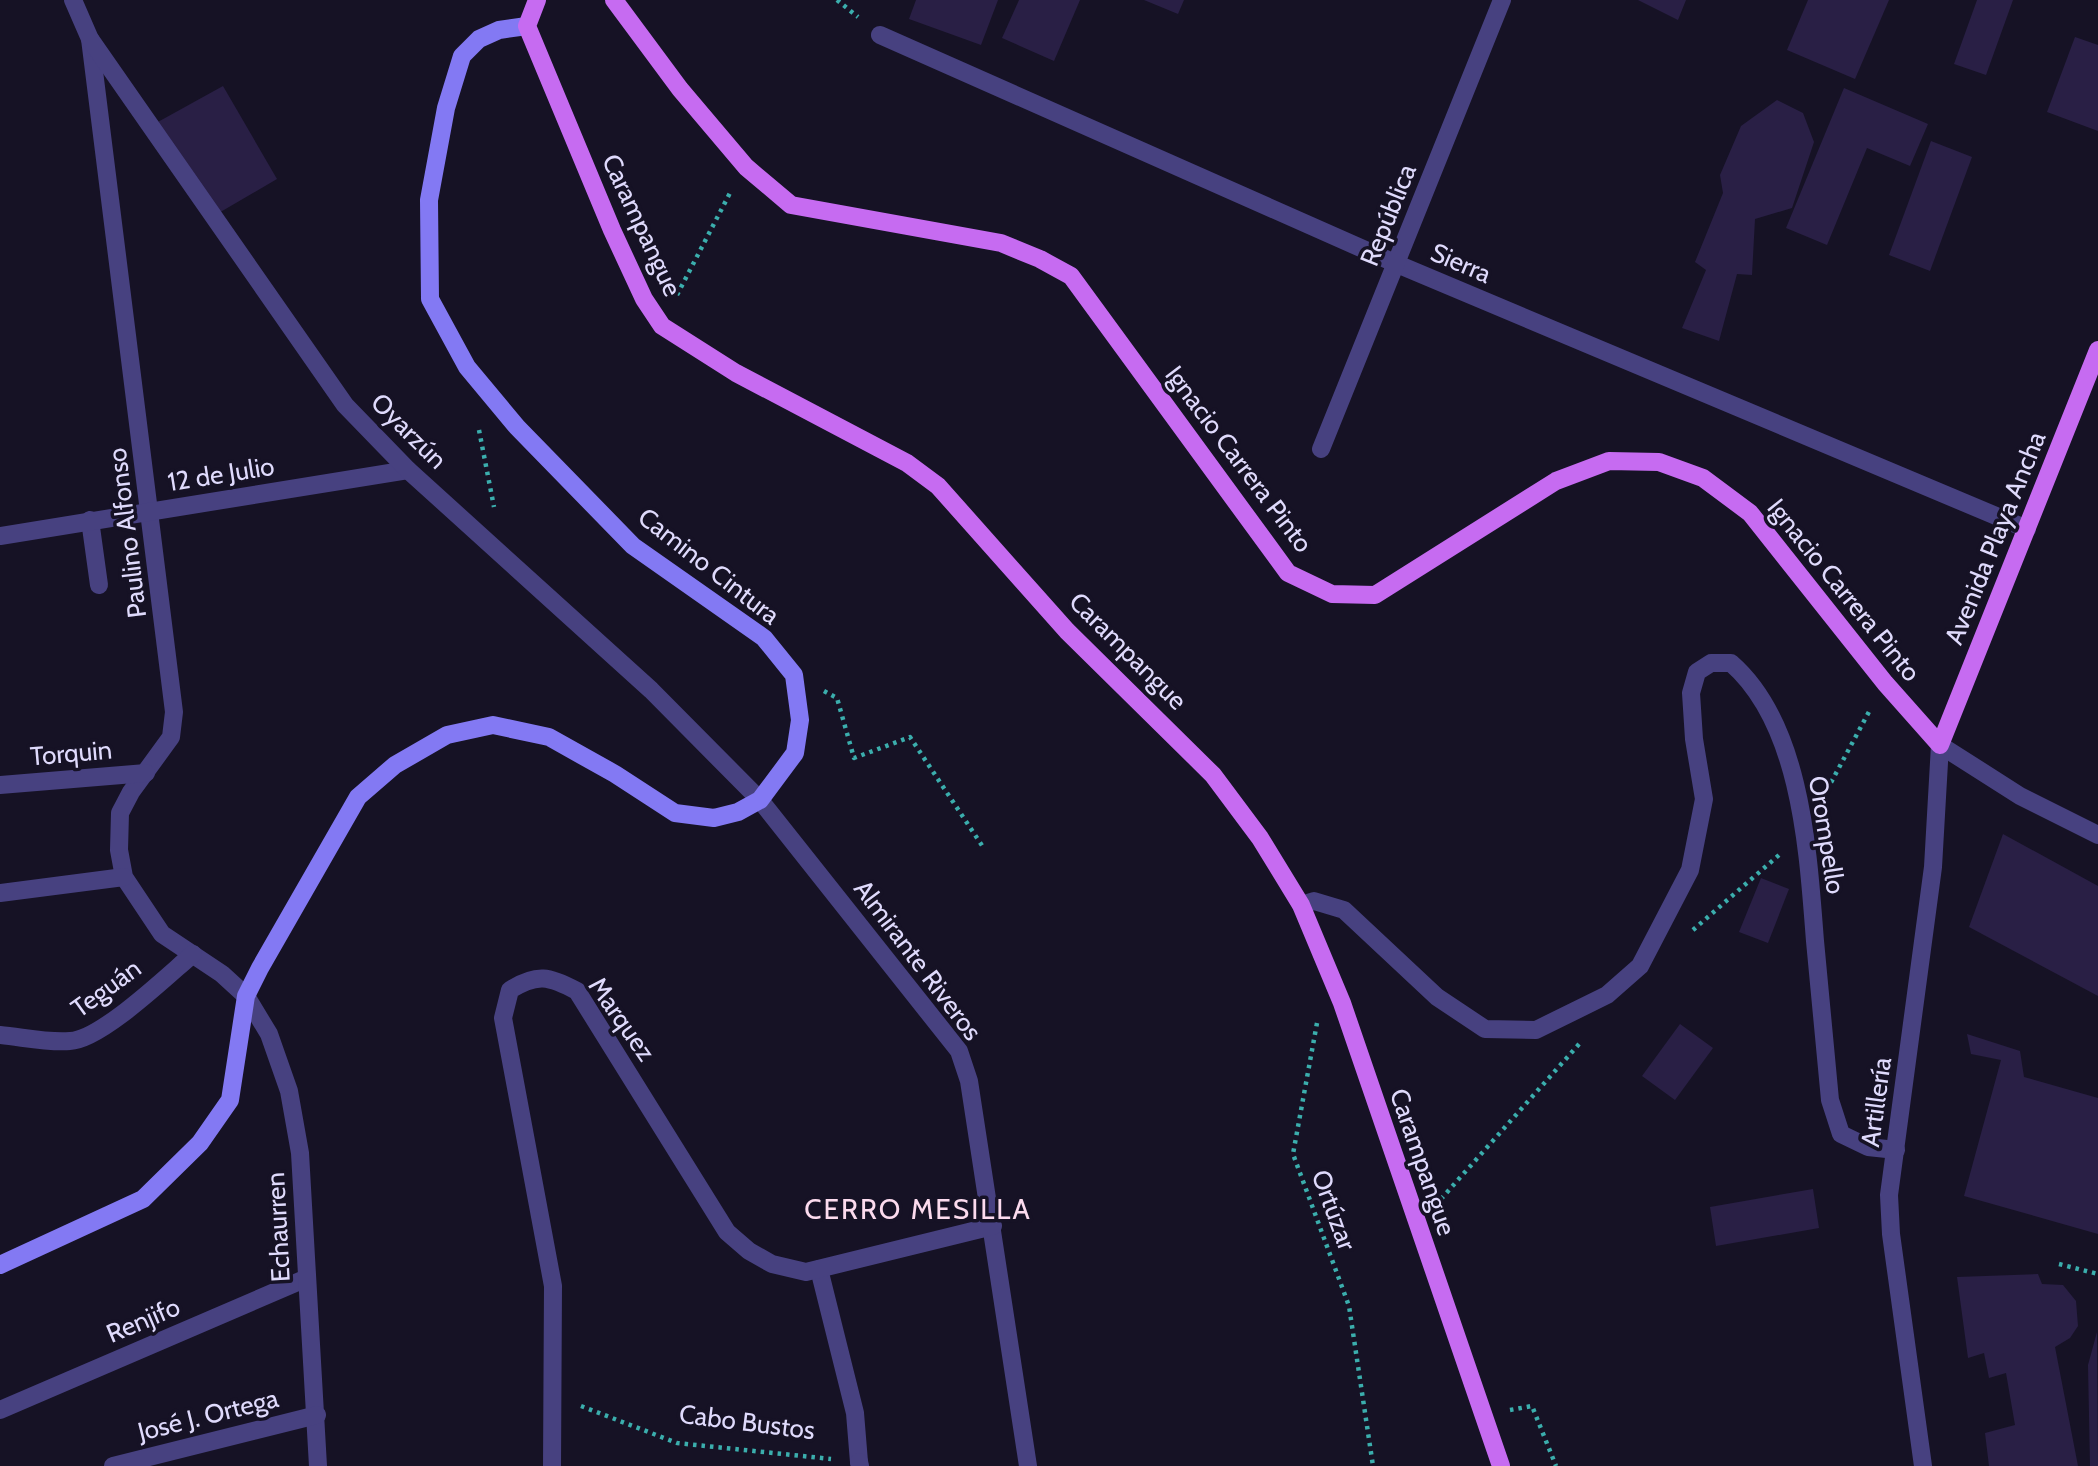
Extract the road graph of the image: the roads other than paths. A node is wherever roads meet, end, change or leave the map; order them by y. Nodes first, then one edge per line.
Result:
1 (73, 0) edge
2 (537, 0) edge
3 (614, 0) edge
4 (1502, 0) edge
5 (527, 26) junction
6 (880, 35) dead end
7 (90, 39) junction
8 (1397, 264) junction
9 (2098, 350) edge
10 (1321, 449) dead end
11 (408, 470) junction
12 (151, 512) junction
13 (90, 520) junction
14 (2026, 529) junction
15 (0, 536) edge
16 (99, 585) dead end
17 (1940, 745) junction
18 (146, 773) junction
19 (0, 785) edge
20 (760, 800) junction
21 (2098, 835) edge
22 (124, 877) junction
23 (0, 893) edge
24 (1301, 905) junction
25 (193, 954) junction
26 (246, 996) junction
27 (0, 1035) edge
28 (1896, 1150) junction
29 (993, 1226) junction
30 (0, 1265) edge
31 (819, 1269) junction
32 (307, 1278) junction
33 (0, 1410) edge
34 (317, 1415) junction
35 (860, 1464) edge
36 (113, 1466) edge
37 (318, 1466) edge
38 (552, 1466) edge
39 (1028, 1466) edge
40 (1501, 1466) edge
41 (1923, 1466) edge

1 - 7 street, Paulino Alfonso
2 - 5 main road
3 - 17 main road, Ignacio Carrera Pinto
4 - 8 street, República
5 - 20 main road, Camino Cintura
5 - 24 main road, Carampangue
6 - 8 street, Sierra
7 - 11 street, Oyarzún
7 - 12 street, Paulino Alfonso
8 - 10 street, República
8 - 14 street, Sierra
9 - 14 main road, Avenida Playa Ancha
11 - 12 street, 12 de Julio
11 - 20 street, Oyarzún
12 - 13 street, 12 de Julio
12 - 18 street, Paulino Alfonso
13 - 15 street, 12 de Julio
13 - 16 street
14 - 17 main road, Avenida Playa Ancha
17 - 21 street
17 - 28 street, Artillería
18 - 19 street, Torquin
18 - 22 street, Paulino Alfonso
20 - 26 main road
20 - 29 street, Almirante Riveros
22 - 23 street
22 - 25 street, Paulino Alfonso
24 - 28 street, Orompello
24 - 40 main road, Carampangue
25 - 26 street, Paulino Alfonso
25 - 27 street, Teguán
26 - 30 main road
26 - 32 street, Echaurren
28 - 41 street, Artillería
29 - 31 street, Marquez
29 - 39 street, Almirante Riveros
31 - 35 street, Cabo Bustos
31 - 38 street, Marquez
32 - 33 street, Renjifo
32 - 34 street, Echaurren
34 - 36 street, José J. Ortega
34 - 37 street, Echaurren

